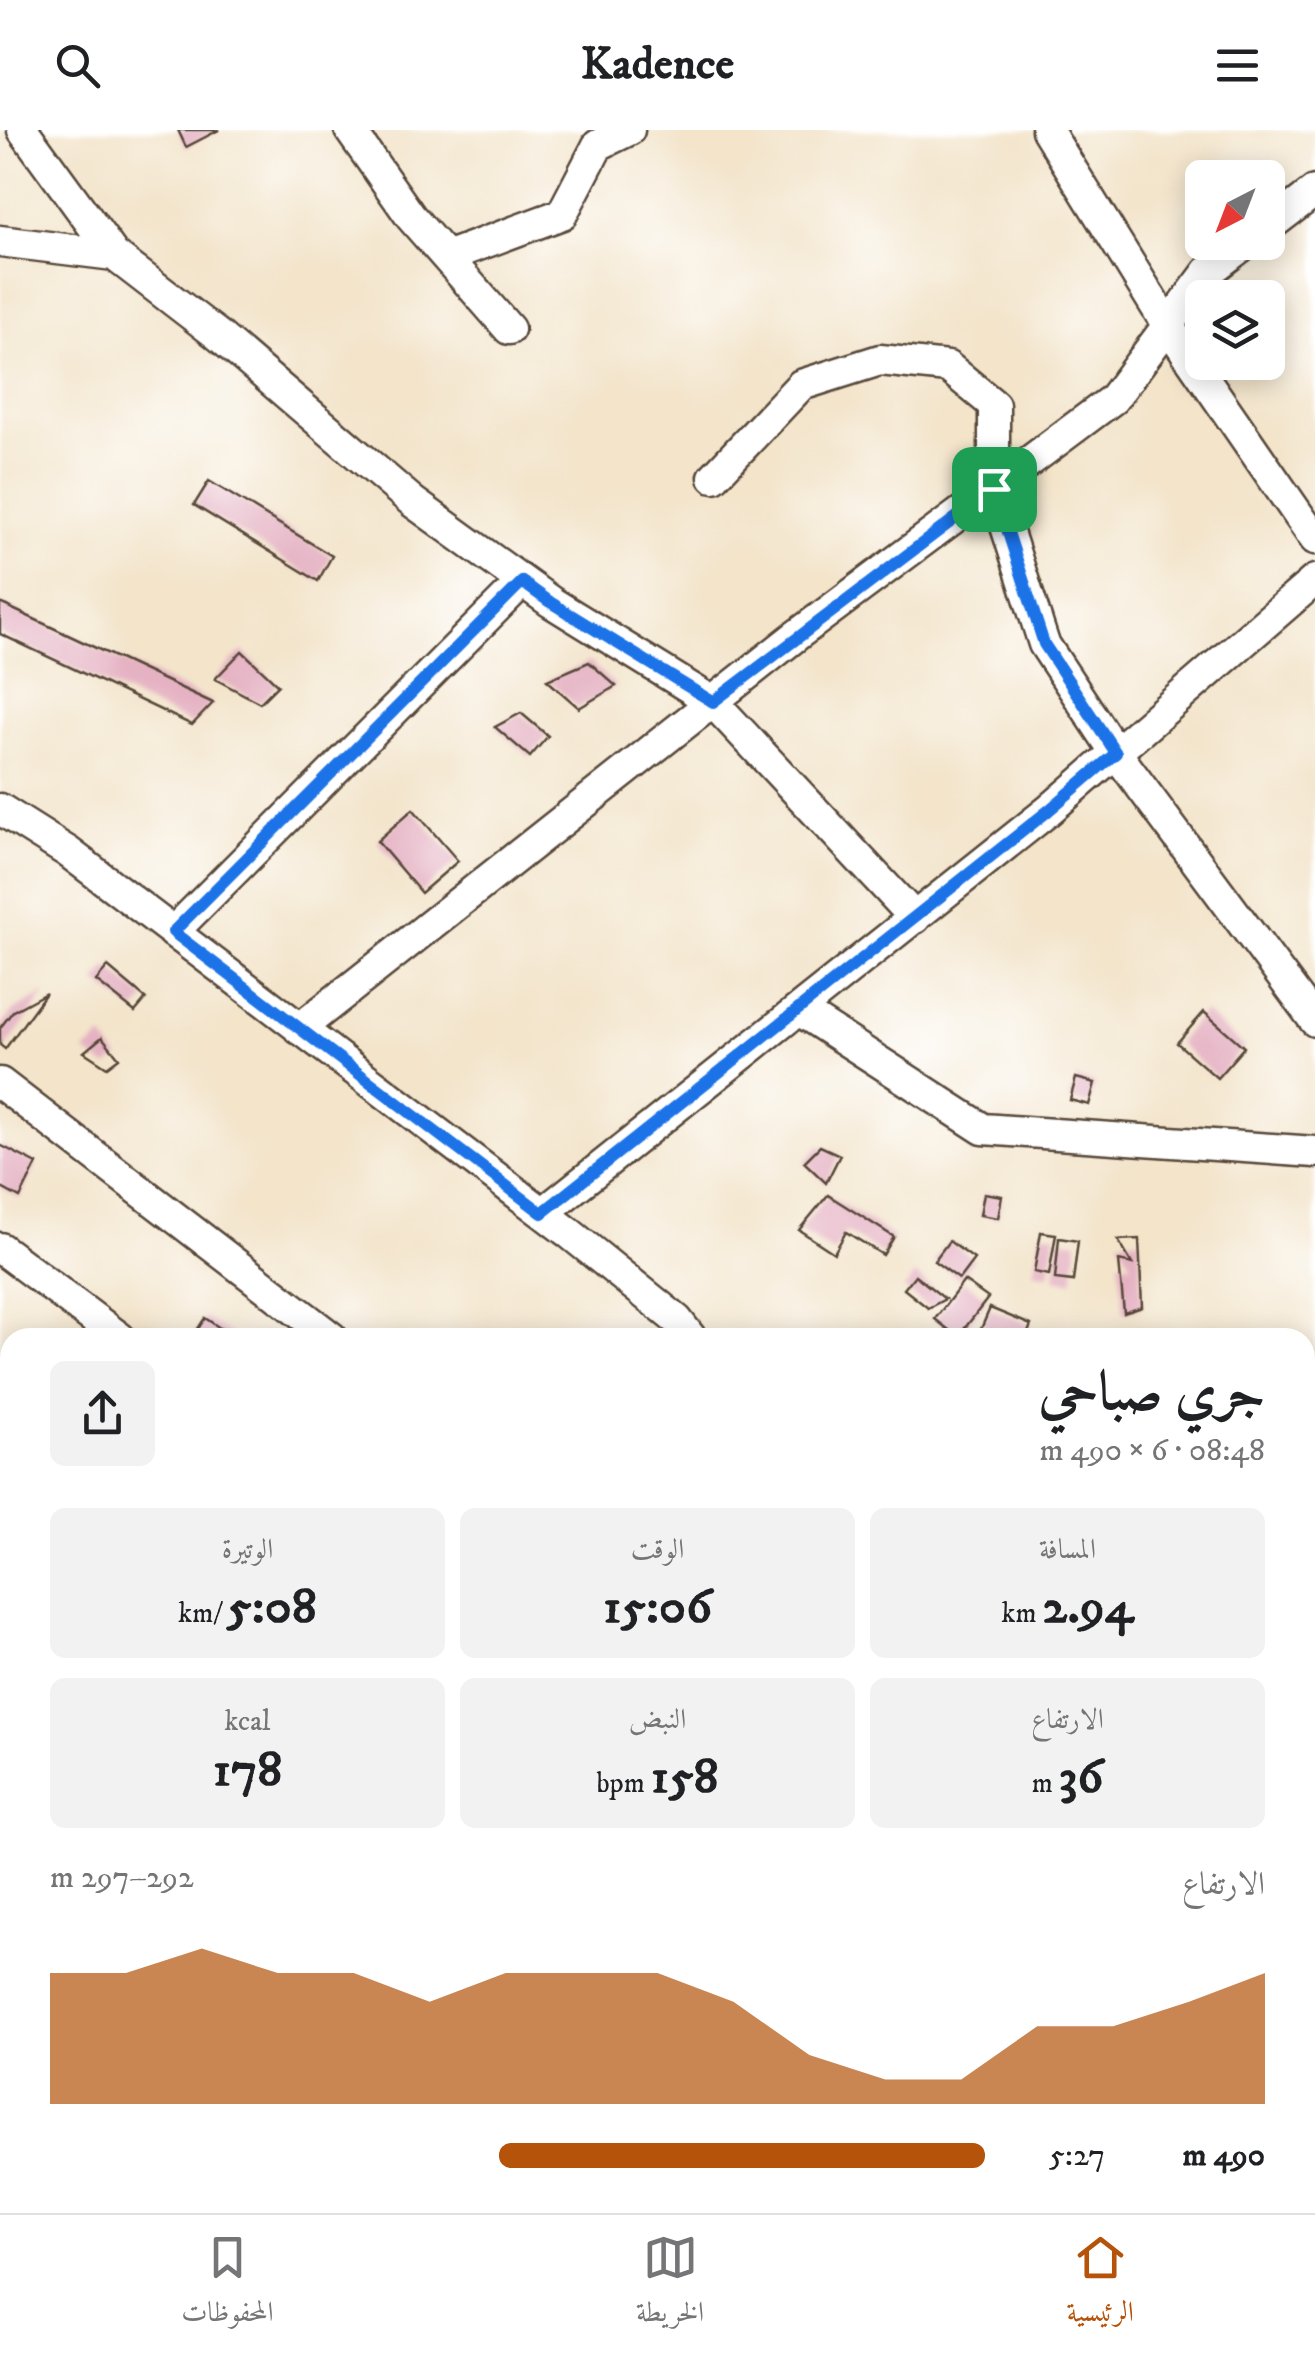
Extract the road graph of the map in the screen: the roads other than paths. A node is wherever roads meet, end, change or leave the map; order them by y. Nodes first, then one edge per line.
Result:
1 (23, 130) edge
2 (350, 130) edge
3 (629, 130) edge
4 (1047, 130) edge
5 (1315, 191) edge
6 (1285, 214) edge
7 (0, 241) edge
8 (114, 256) junction
9 (446, 258) junction
10 (1224, 260) edge
11 (1168, 326) junction
12 (509, 329) dead end
13 (714, 477) dead end
14 (994, 489) junction
15 (1315, 539) edge
16 (1315, 580) edge
17 (522, 582) junction
18 (713, 702) junction
19 (1116, 753) junction
20 (0, 809) edge
21 (914, 918) junction
22 (173, 932) junction
23 (799, 1010) junction
24 (1315, 1020) edge
25 (300, 1029) junction
26 (0, 1083) edge
27 (1315, 1152) edge
28 (542, 1213) junction
29 (0, 1248) edge
30 (107, 1328) edge
31 (319, 1328) edge
32 (683, 1328) edge

1 - 8 street
2 - 9 street
3 - 9 street
4 - 11 street
5 - 6 street
7 - 8 street
8 - 17 street
9 - 12 street
10 - 11 street
11 - 14 street
11 - 15 street
13 - 14 street
14 - 18 street
14 - 19 street
16 - 19 street
17 - 18 street
17 - 22 street
18 - 21 street
18 - 25 street
19 - 21 street
19 - 24 street
20 - 22 street
21 - 23 street
22 - 25 street
23 - 27 street
23 - 28 street
25 - 28 street
26 - 31 street
28 - 32 street
29 - 30 street

